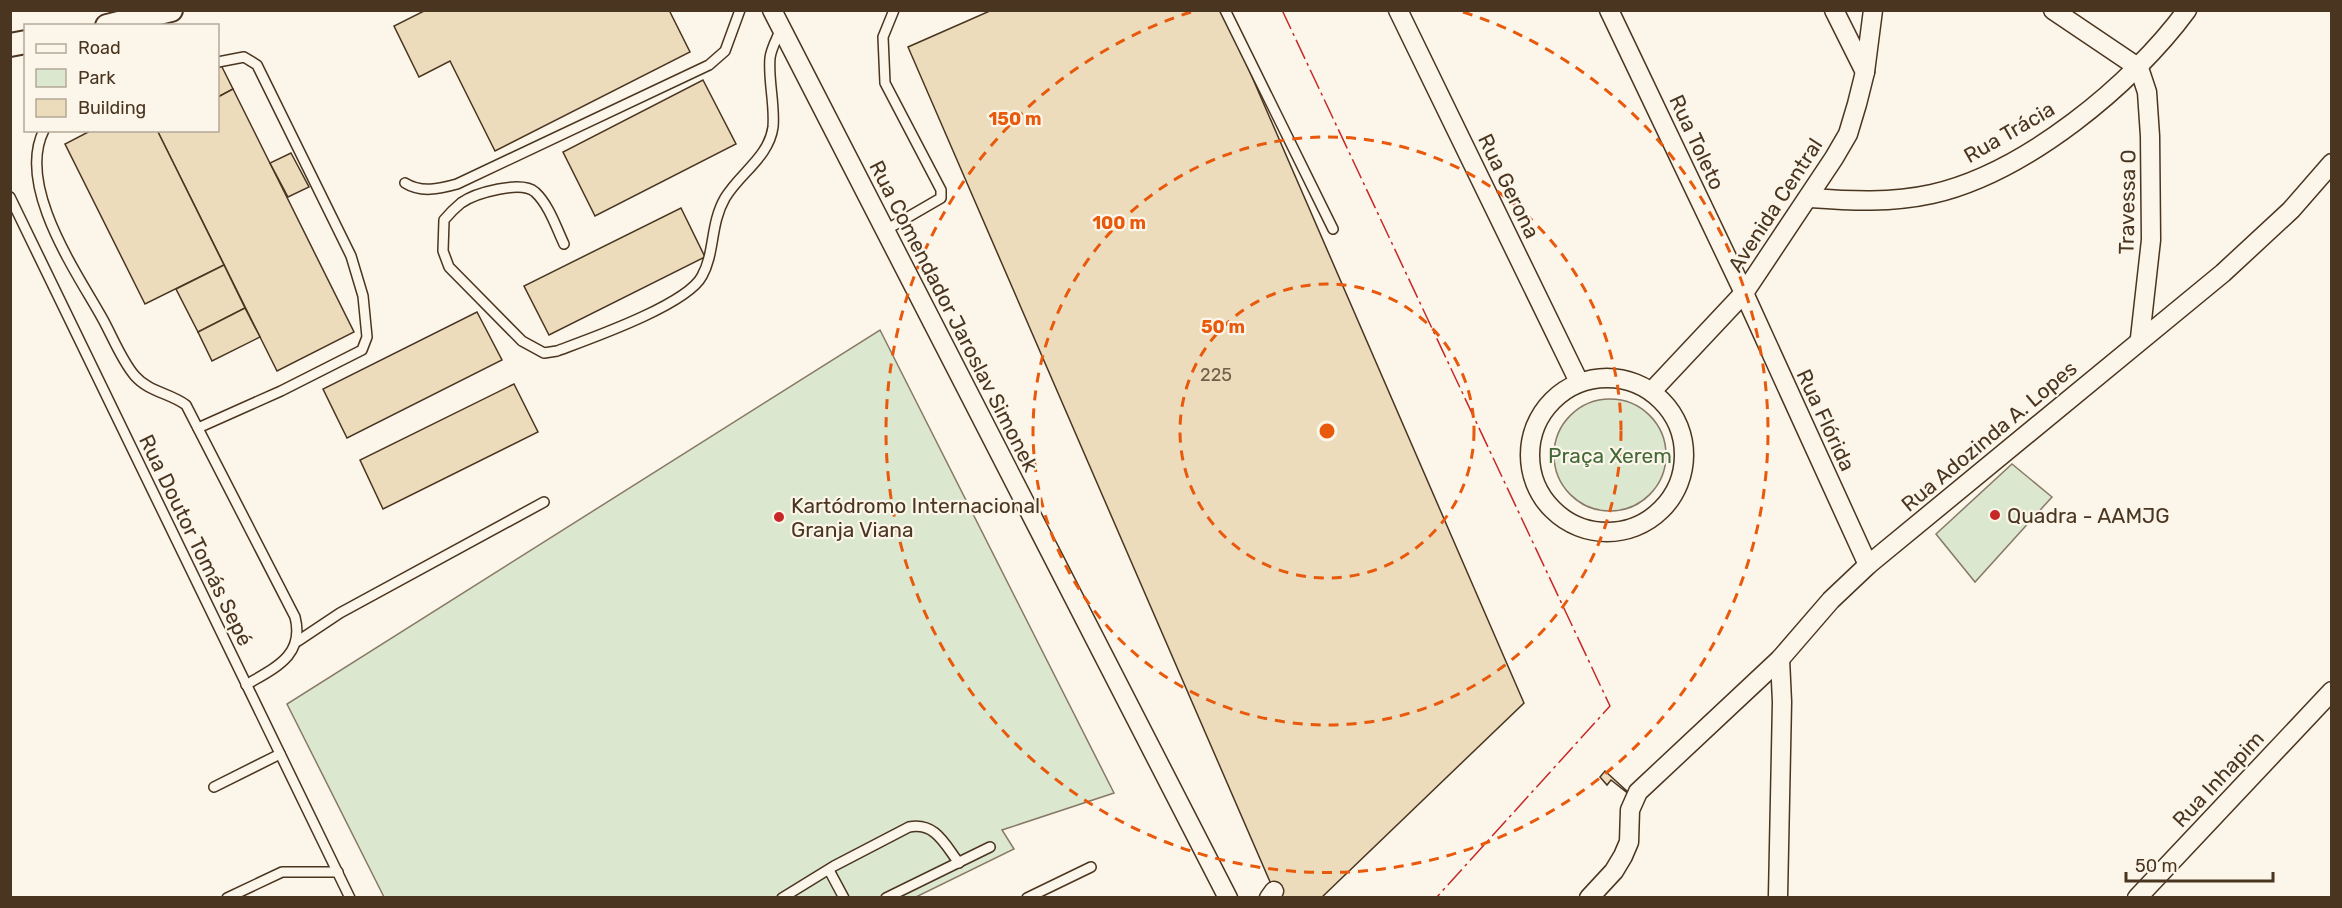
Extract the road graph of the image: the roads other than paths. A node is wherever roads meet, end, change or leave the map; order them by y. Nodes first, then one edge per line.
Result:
1 (740, 10) edge
2 (772, 10) edge
3 (894, 10) edge
4 (1225, 10) edge
5 (1398, 10) edge
6 (1609, 10) edge
7 (1834, 10) edge
8 (1873, 10) edge
9 (2053, 10) edge
10 (2187, 10) edge
11 (159, 12) edge
12 (114, 24) edge
13 (781, 28) junction
14 (219, 62) edge
15 (2139, 68) junction
16 (1865, 72) junction
17 (43, 132) edge
18 (2331, 163) edge
19 (405, 183) dead end
20 (10, 197) edge
21 (1810, 198) junction
22 (1333, 229) dead end
23 (884, 231) junction
24 (564, 244) dead end
25 (1744, 293) junction
26 (2140, 338) junction
27 (1579, 382) junction
28 (1652, 391) junction
29 (198, 428) junction
30 (544, 502) dead end
31 (1868, 565) junction
32 (298, 641) junction
33 (1780, 659) junction
34 (246, 685) junction
35 (2331, 691) edge
36 (280, 754) junction
37 (214, 787) dead end
38 (990, 847) dead end
39 (959, 863) junction
40 (1091, 867) dead end
41 (829, 870) junction
42 (338, 872) junction
43 (1778, 896) edge
44 (227, 897) edge
45 (350, 897) edge
46 (782, 897) edge
47 (844, 897) edge
48 (886, 897) edge
49 (1027, 897) edge
50 (1228, 897) edge
51 (1589, 897) edge
52 (2137, 897) edge

1 - 19 lane
2 - 13 street, Rua Comendador Jaroslav Simonek
3 - 23 lane
4 - 22 lane
5 - 27 street, Rua Gerona
6 - 25 street, Rua Toleto
7 - 16 street
8 - 16 street, Avenida Central
9 - 15 street
10 - 15 street, Rua Trácia
11 - 12 street
13 - 23 street, Rua Comendador Jaroslav Simonek
13 - 24 lane
14 - 29 lane
15 - 21 street, Rua Trácia
15 - 26 street, Travessa O
16 - 21 street, Avenida Central
17 - 29 lane
18 - 26 street, Rua Adozinda A. Lopes
20 - 34 lane, Rua Doutor Tomás Sepé
21 - 25 street, Avenida Central
23 - 50 street, Rua Comendador Jaroslav Simonek
25 - 28 street, Avenida Central
25 - 31 street, Rua Flórida
26 - 31 street, Rua Adozinda A. Lopes
27 - 28 street
27 - 28 street
29 - 32 lane
30 - 32 lane
31 - 33 street, Rua Adozinda A. Lopes
32 - 34 lane
33 - 43 street
33 - 51 street, Rua Adozinda A. Lopes
34 - 36 lane, Rua Doutor Tomás Sepé
35 - 52 street, Rua Inhapim
36 - 37 lane
36 - 42 lane, Rua Doutor Tomás Sepé
38 - 39 lane
39 - 41 lane
39 - 48 lane
40 - 49 lane
41 - 46 lane
41 - 47 lane
42 - 44 lane
42 - 45 lane, Rua Doutor Tomás Sepé

